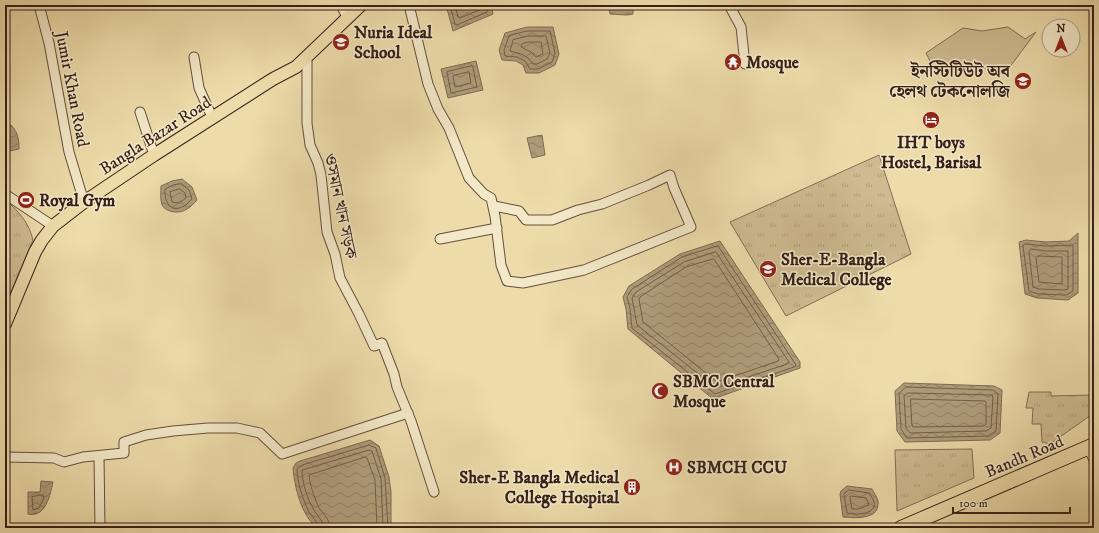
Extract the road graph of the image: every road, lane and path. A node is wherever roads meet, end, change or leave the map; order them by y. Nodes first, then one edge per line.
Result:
1 (39, 5) edge
2 (342, 5) edge
3 (361, 5) edge
4 (409, 5) edge
5 (730, 5) edge
6 (348, 19) junction
7 (194, 57) dead end
8 (307, 58) junction
9 (745, 64) dead end
10 (140, 112) dead end
11 (212, 117) junction
12 (154, 155) junction
13 (5, 194) edge
14 (84, 202) junction
15 (494, 206) junction
16 (53, 226) junction
17 (497, 228) junction
18 (440, 239) dead end
19 (5, 324) edge
20 (408, 413) junction
21 (1092, 453) edge
22 (99, 456) junction
23 (5, 457) edge
24 (434, 492) dead end
25 (100, 528) edge
26 (901, 528) edge
27 (922, 528) edge

1 - 14 street, Jumir Khan Road
2 - 6 street
3 - 6 main road, Bangla Bazar Road
4 - 15 street
5 - 9 street
6 - 8 main road, Bangla Bazar Road
7 - 11 street
8 - 11 main road, Bangla Bazar Road
8 - 20 street, ওসমান খান সড়ক
10 - 12 street
11 - 12 main road, Bangla Bazar Road
12 - 14 main road, Bangla Bazar Road
13 - 16 street
14 - 16 main road, Bangla Bazar Road
15 - 17 street
15 - 17 street
16 - 19 main road, Bangla Bazar Road
17 - 18 street
20 - 22 street
20 - 24 street
21 - 26 highway, Bandh Road
21 - 27 highway, Bandh Road
22 - 23 street
22 - 25 street

